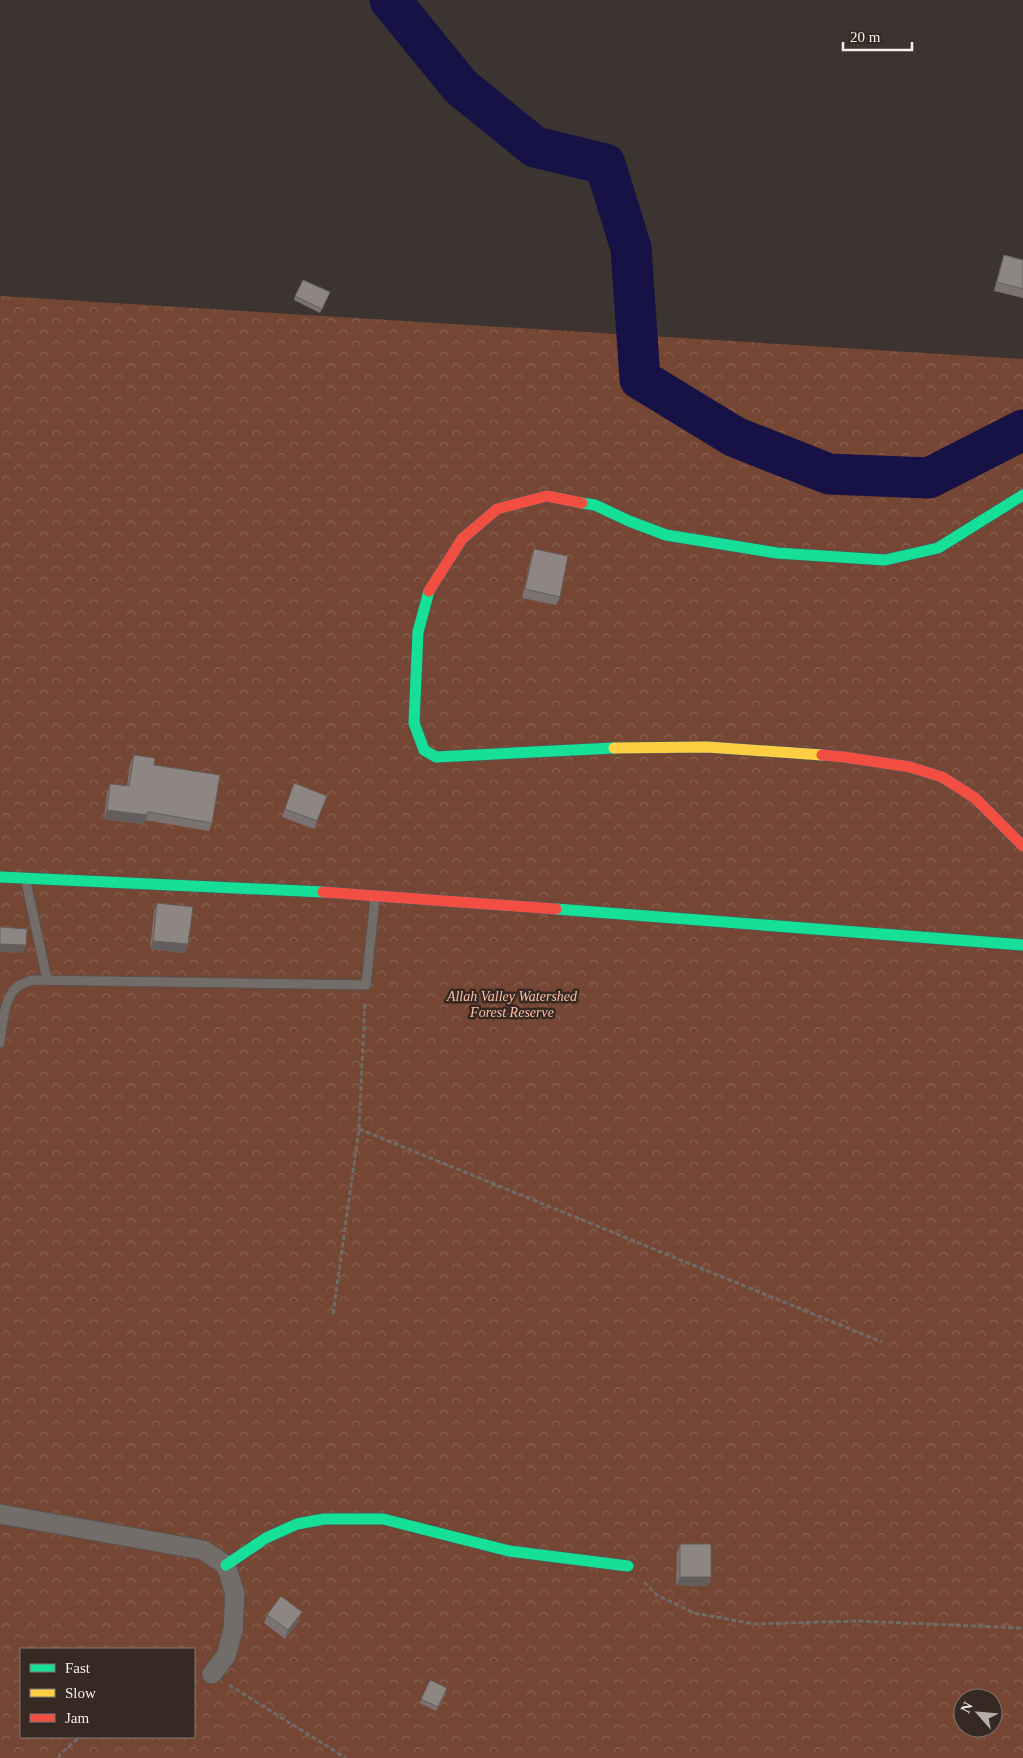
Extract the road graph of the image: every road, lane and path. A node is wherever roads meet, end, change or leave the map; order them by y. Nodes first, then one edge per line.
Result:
1 (1023, 495) edge
2 (1023, 846) edge
3 (0, 877) edge
4 (26, 878) junction
5 (375, 895) junction
6 (1023, 945) edge
7 (47, 979) junction
8 (366, 984) junction
9 (0, 1043) edge
10 (359, 1129) junction
11 (333, 1314) dead end
12 (882, 1342) dead end
13 (0, 1514) edge
14 (226, 1564) junction
15 (628, 1566) joint
16 (1023, 1628) edge
17 (212, 1674) joint
18 (79, 1738) edge
19 (58, 1758) edge
20 (346, 1758) edge

1 - 2 street
3 - 4 street
4 - 5 street
4 - 7 lane
5 - 6 street
5 - 8 lane
7 - 8 lane
7 - 9 lane
8 - 10 path
10 - 11 path
10 - 12 path
13 - 14 street
14 - 15 street
14 - 17 street
15 - 16 path
17 - 20 path
18 - 19 path

